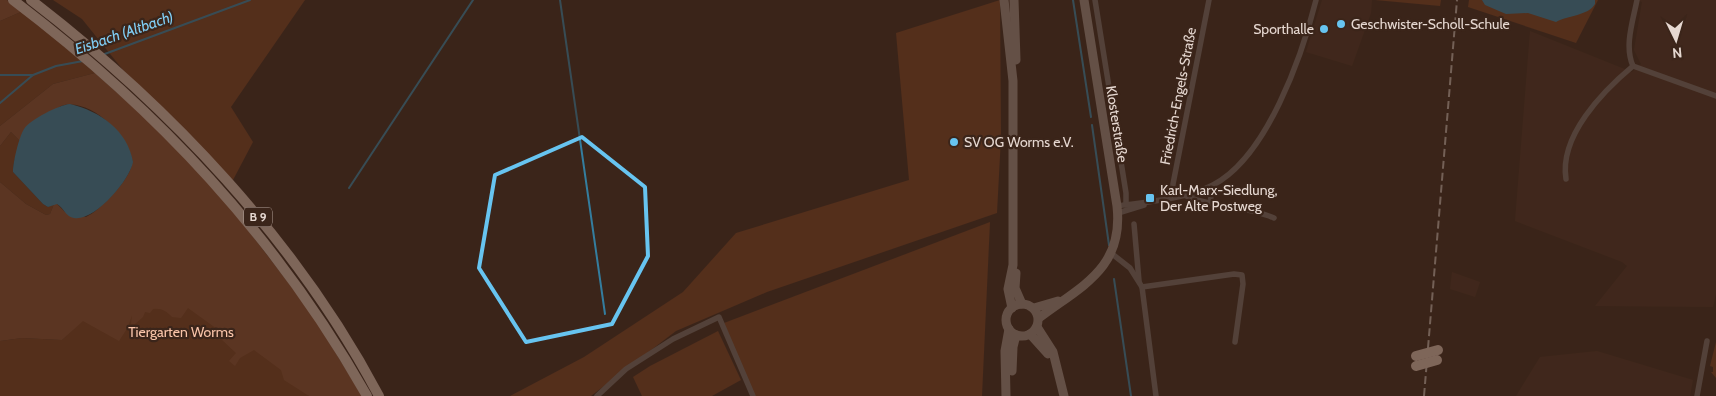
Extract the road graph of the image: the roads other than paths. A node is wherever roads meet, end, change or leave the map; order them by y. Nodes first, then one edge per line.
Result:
1 (13, 0) edge
2 (31, 0) edge
3 (1004, 0) edge
4 (1084, 0) edge
5 (1094, 0) edge
6 (1209, 0) edge
7 (1316, 0) edge
8 (1637, 0) edge
9 (1015, 1) edge
10 (1634, 66) junction
11 (1716, 96) edge
12 (1015, 140) junction
13 (1566, 179) dead end
14 (1210, 187) junction
15 (1184, 195) junction
16 (1173, 196) junction
17 (1151, 202) junction
18 (1211, 202) junction
19 (1120, 208) junction
20 (1274, 218) dead end
21 (1134, 224) dead end
22 (1111, 252) junction
23 (1141, 284) junction
24 (1072, 296) junction
25 (1022, 304) junction
26 (1012, 308) junction
27 (1034, 308) junction
28 (1038, 322) junction
29 (1012, 332) junction
30 (1030, 334) junction
31 (1708, 341) dead end
32 (1235, 342) dead end
33 (1438, 355) dead end
34 (1416, 361) dead end
35 (1059, 372) junction
36 (367, 396) edge
37 (379, 396) edge
38 (597, 396) edge
39 (753, 396) edge
40 (1006, 396) edge
41 (1011, 396) edge
42 (1064, 396) edge
43 (1156, 396) edge
44 (1697, 396) edge

1 - 36 highway, B 9
2 - 37 highway, B 9
3 - 12 main road
4 - 19 main road, Klosterstraße
5 - 19 street
6 - 16 street, Friedrich-Engels-Straße
7 - 14 street
8 - 10 street
9 - 12 main road
10 - 11 street
10 - 13 street
12 - 25 main road
12 - 26 main road
14 - 15 street
14 - 18 street
15 - 16 street
15 - 18 street
16 - 17 street
17 - 19 street
17 - 19 street
18 - 20 street
19 - 22 main road, Klosterstraße
21 - 23 street
22 - 23 street
22 - 24 main road, Klosterstraße
23 - 32 street
23 - 43 street
24 - 27 main road, Klosterstraße
24 - 28 main road, Klosterstraße
25 - 26 main road
25 - 27 main road
26 - 29 main road
27 - 28 main road
28 - 30 main road, Klosterstraße
28 - 35 main road
29 - 30 main road
29 - 40 main road
29 - 41 main road
30 - 35 main road
31 - 44 street
33 - 34 highway, bridge
35 - 42 main road
38 - 39 street

